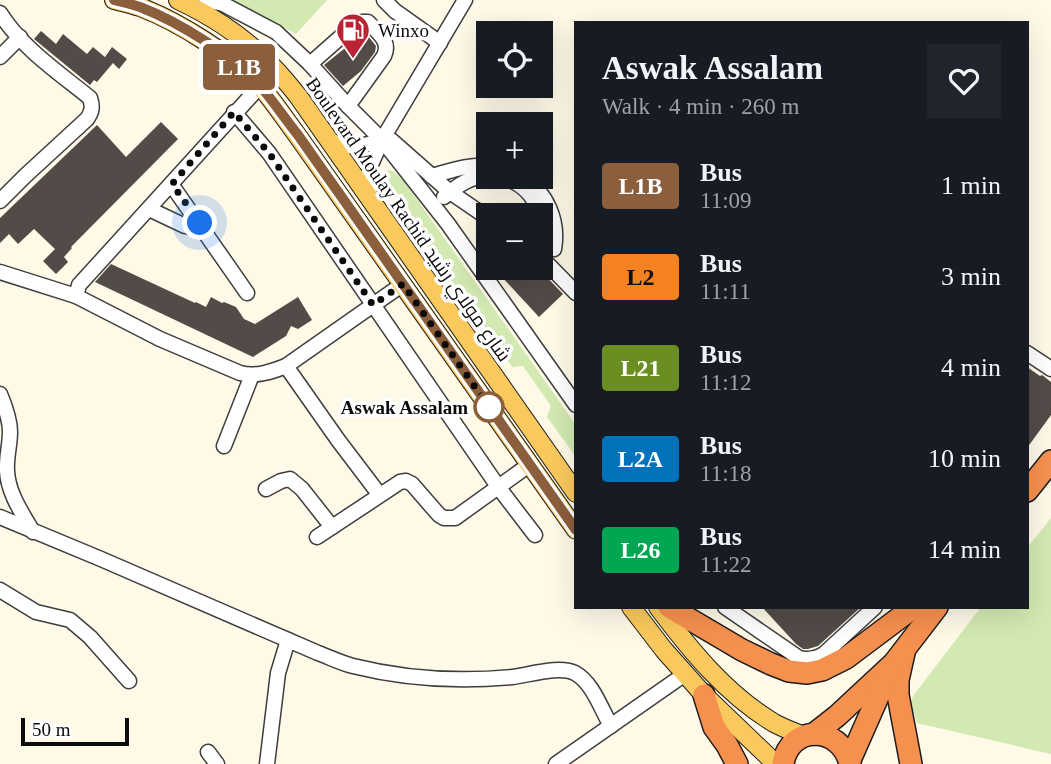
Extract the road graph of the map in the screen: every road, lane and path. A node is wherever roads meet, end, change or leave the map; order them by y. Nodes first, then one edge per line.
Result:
1 (114, 0) edge
2 (178, 0) edge
3 (206, 0) edge
4 (384, 0) edge
5 (465, 0) edge
6 (395, 11) junction
7 (0, 13) edge
8 (377, 32) junction
9 (20, 37) junction
10 (440, 43) junction
11 (0, 57) edge
12 (310, 64) junction
13 (260, 86) junction
14 (348, 106) junction
15 (234, 112) junction
16 (325, 136) junction
17 (384, 137) junction
18 (476, 166) edge
19 (431, 176) junction
20 (476, 177) edge
21 (172, 184) junction
22 (524, 189) edge
23 (537, 189) edge
24 (450, 192) junction
25 (0, 201) edge
26 (372, 201) junction
27 (536, 203) edge
28 (434, 205) junction
29 (149, 209) junction
30 (476, 210) edge
31 (200, 223) junction
32 (554, 249) dead end
33 (553, 269) edge
34 (0, 272) edge
35 (403, 284) junction
36 (574, 291) edge
37 (247, 293) dead end
38 (76, 296) junction
39 (373, 305) junction
40 (1029, 354) edge
41 (286, 366) junction
42 (1051, 369) edge
43 (251, 375) junction
44 (0, 394) edge
45 (574, 402) edge
46 (224, 446) dead end
47 (1051, 461) edge
48 (529, 465) junction
49 (499, 488) junction
50 (1029, 488) edge
51 (265, 489) dead end
52 (574, 490) edge
53 (379, 494) junction
54 (0, 517) edge
55 (332, 527) junction
56 (574, 527) edge
57 (33, 532) junction
58 (535, 536) dead end
59 (317, 537) dead end
60 (0, 590) edge
61 (633, 609) edge
62 (660, 609) edge
63 (672, 609) edge
64 (729, 609) edge
65 (873, 609) edge
66 (911, 609) edge
67 (935, 609) edge
68 (288, 640) junction
69 (900, 655) junction
70 (685, 674) junction
71 (129, 681) dead end
72 (704, 695) junction
73 (611, 726) junction
74 (809, 735) junction
75 (208, 752) dead end
76 (570, 760) edge
77 (850, 762) edge
78 (217, 764) edge
79 (267, 764) edge
80 (556, 764) edge
81 (737, 764) edge
82 (776, 764) edge
83 (783, 764) edge
84 (911, 764) edge

1 - 13 main road
2 - 16 main road, Boulevard Moulay Rachid شارع مولاي رشيد
3 - 12 street
4 - 6 street
5 - 10 street
6 - 8 street
6 - 10 street
7 - 9 street
8 - 12 street
8 - 14 street
9 - 11 street
9 - 25 street
10 - 17 street
12 - 14 street
13 - 15 street
13 - 35 main road
14 - 17 street
15 - 21 street
15 - 39 street
16 - 17 street
16 - 26 main road, Boulevard Moulay Rachid شارع مولاي رشيد
17 - 19 street
17 - 26 street
17 - 28 street
18 - 19 street
19 - 24 street
20 - 24 street
21 - 29 street
21 - 31 street
22 - 27 street
23 - 32 street
24 - 28 street
24 - 30 street
26 - 52 main road, Boulevard Moulay Rachid شارع مولاي رشيد
28 - 45 street
29 - 31 street
29 - 38 street
31 - 37 street
33 - 36 street
34 - 38 street
35 - 39 street
35 - 48 main road
38 - 43 street
39 - 41 street
39 - 49 street
40 - 42 street
41 - 43 street
41 - 53 street
43 - 46 street
44 - 57 street
47 - 50 highway
48 - 49 street
48 - 56 main road
49 - 53 street
49 - 58 street
51 - 55 street
53 - 55 street
54 - 57 street
55 - 59 street
57 - 68 street
60 - 71 street
61 - 70 main road
62 - 74 main road
63 - 66 highway
64 - 65 street
67 - 69 highway
68 - 73 street
68 - 79 street
69 - 74 highway
69 - 77 highway
69 - 84 highway
70 - 72 main road
70 - 73 street
72 - 81 highway
72 - 82 main road
73 - 76 street
74 - 77 highway
74 - 83 highway
75 - 78 street
76 - 80 street

